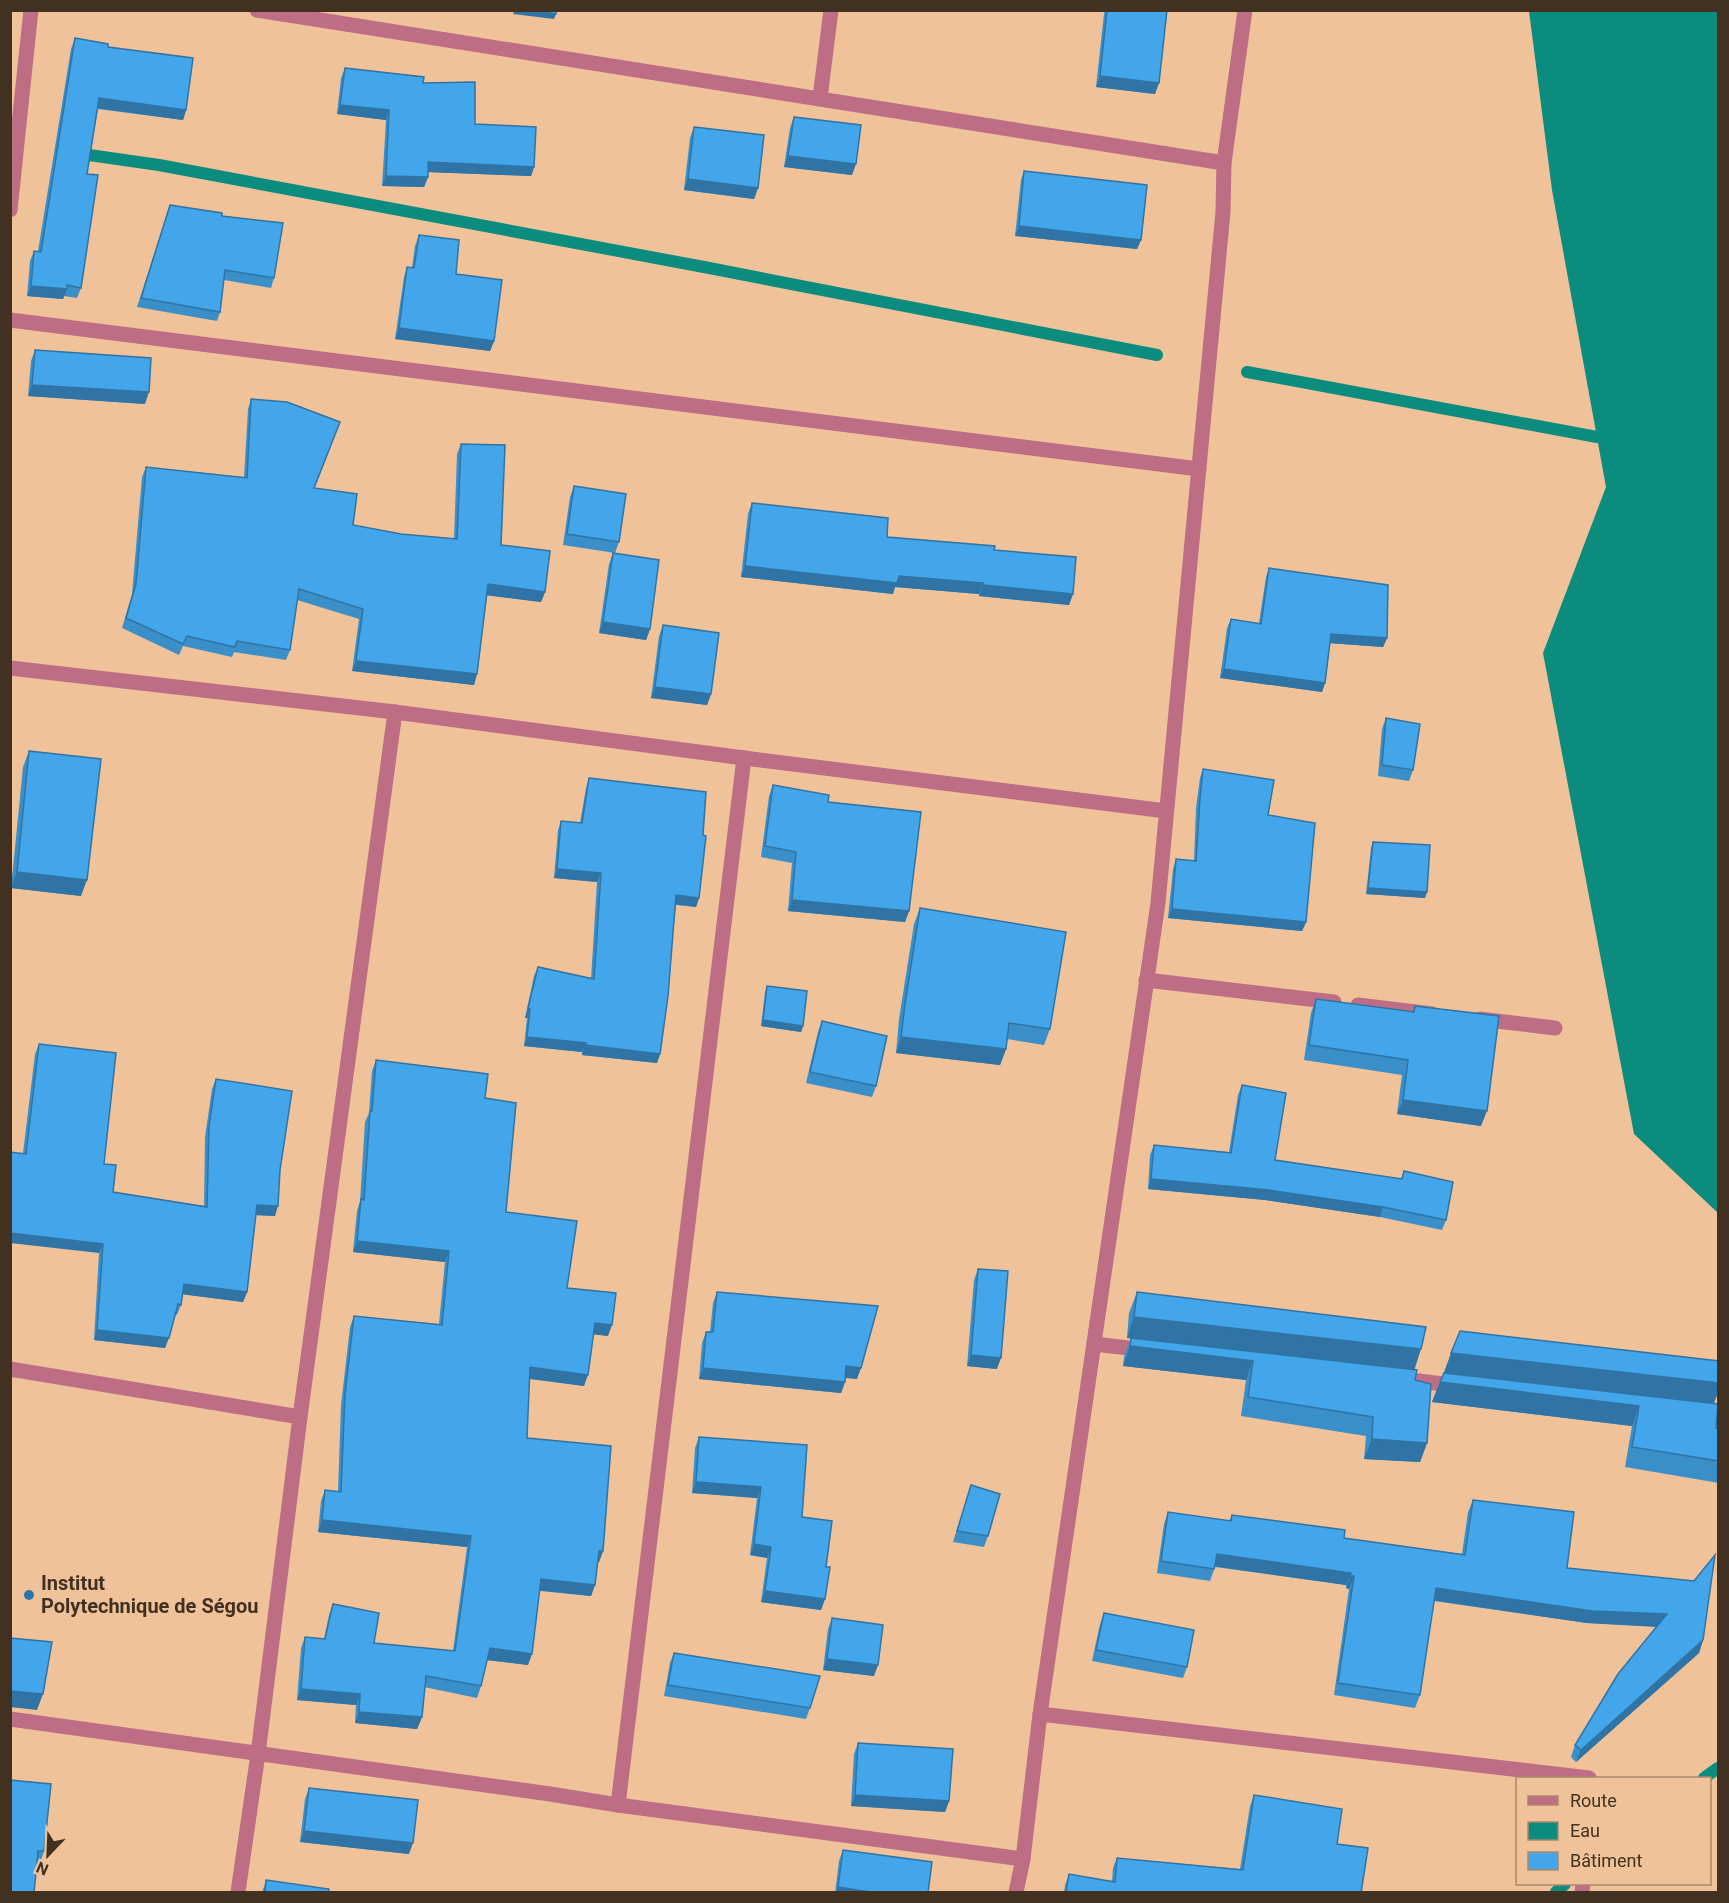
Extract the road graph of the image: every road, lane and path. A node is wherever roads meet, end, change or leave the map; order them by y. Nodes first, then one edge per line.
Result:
1 (31, 10) edge
2 (257, 10) edge
3 (831, 10) edge
4 (1245, 10) edge
5 (820, 98) junction
6 (1224, 163) junction
7 (10, 210) edge
8 (10, 320) edge
9 (1199, 470) junction
10 (10, 668) edge
11 (395, 712) junction
12 (744, 758) junction
13 (1166, 811) junction
14 (1146, 980) junction
15 (1555, 1028) dead end
16 (1094, 1344) junction
17 (1165, 1352) edge
18 (10, 1369) edge
19 (1389, 1378) edge
20 (1471, 1387) edge
21 (300, 1417) junction
22 (1040, 1714) junction
23 (10, 1719) edge
24 (258, 1754) junction
25 (1572, 1777) edge
26 (618, 1805) junction
27 (1023, 1859) junction
28 (238, 1893) edge
29 (1016, 1893) edge

1 - 7 street
2 - 5 street
3 - 5 street
4 - 6 street
5 - 6 street
6 - 9 street
8 - 9 street
9 - 13 street
10 - 11 street
11 - 12 street
11 - 21 street
12 - 13 street
12 - 26 street
13 - 14 street
14 - 15 street
14 - 16 street
16 - 17 street
16 - 22 street
18 - 21 street
19 - 20 street
21 - 24 street
22 - 25 street
22 - 27 street
23 - 24 street
24 - 26 street
24 - 28 street
26 - 27 street
27 - 29 street

